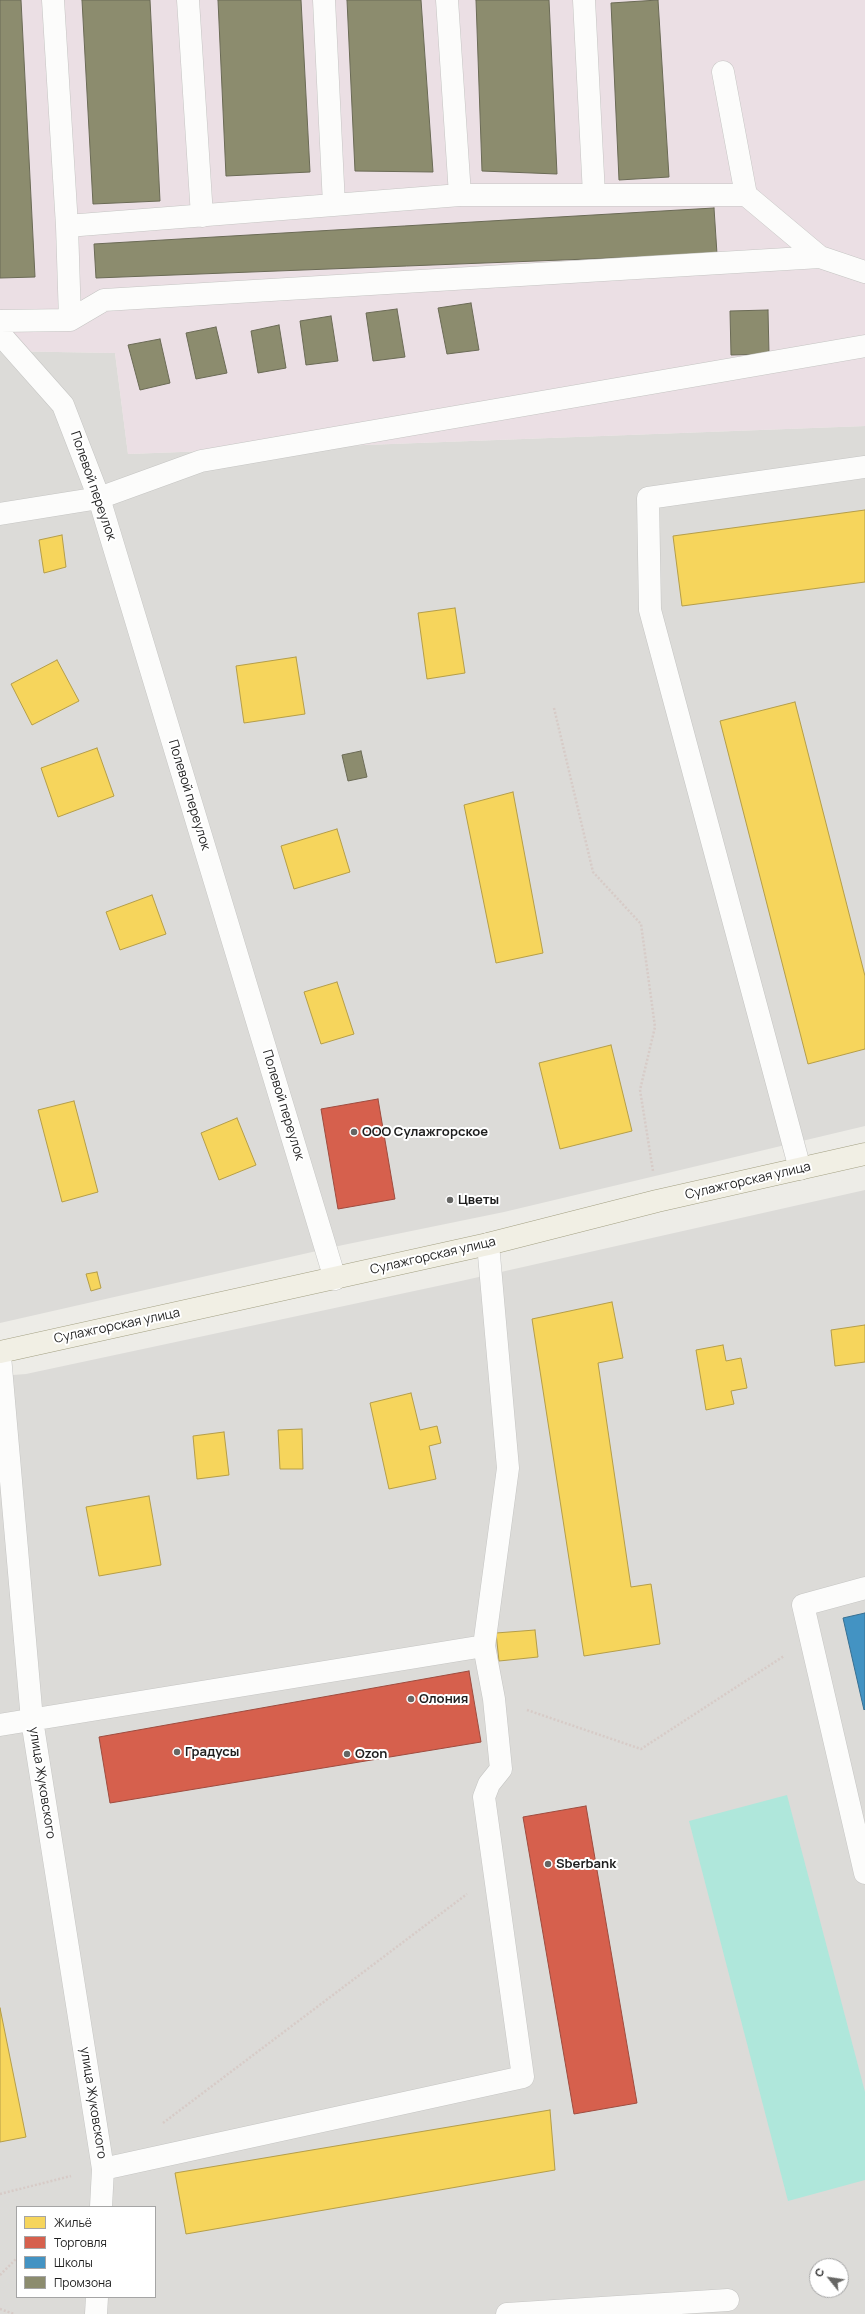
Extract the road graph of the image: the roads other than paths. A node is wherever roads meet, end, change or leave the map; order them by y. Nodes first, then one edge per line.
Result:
1 (53, 0) edge
2 (188, 0) edge
3 (324, 0) edge
4 (447, 0) edge
5 (584, 0) edge
6 (723, 72) dead end
7 (460, 195) junction
8 (594, 195) junction
9 (746, 195) junction
10 (334, 205) junction
11 (202, 216) junction
12 (67, 226) junction
13 (820, 257) junction
14 (865, 272) edge
15 (0, 320) edge
16 (70, 320) junction
17 (0, 334) edge
18 (865, 346) edge
19 (865, 467) edge
20 (99, 498) junction
21 (0, 514) edge
22 (865, 1154) edge
23 (800, 1169) junction
24 (488, 1244) junction
25 (335, 1279) junction
26 (0, 1352) edge
27 (0, 1356) edge
28 (865, 1588) edge
29 (484, 1646) junction
30 (32, 1720) junction
31 (0, 1725) edge
32 (865, 1873) edge
33 (103, 2168) junction
34 (101, 2206) edge
35 (97, 2298) edge
36 (728, 2300) dead end
37 (96, 2314) edge
38 (508, 2314) edge

1 - 12 street
2 - 11 street
3 - 10 street
4 - 7 street
5 - 8 street
6 - 9 street
7 - 8 street
7 - 10 street
8 - 9 street
9 - 13 street
10 - 11 street
11 - 12 street
12 - 16 street
13 - 14 street
13 - 16 street
15 - 16 street
17 - 20 street, Полевой переулок
18 - 20 street
19 - 23 street
20 - 21 street
20 - 25 street, Полевой переулок
22 - 23 main road, Сулажгорская улица
23 - 24 main road, Сулажгорская улица
24 - 25 main road, Сулажгорская улица
24 - 29 street
25 - 26 main road, Сулажгорская улица
27 - 30 street, улица Жуковского
28 - 32 street
29 - 30 street
29 - 33 street
30 - 31 street
30 - 33 street, улица Жуковского
33 - 34 street, улица Жуковского
35 - 37 street
36 - 38 street

